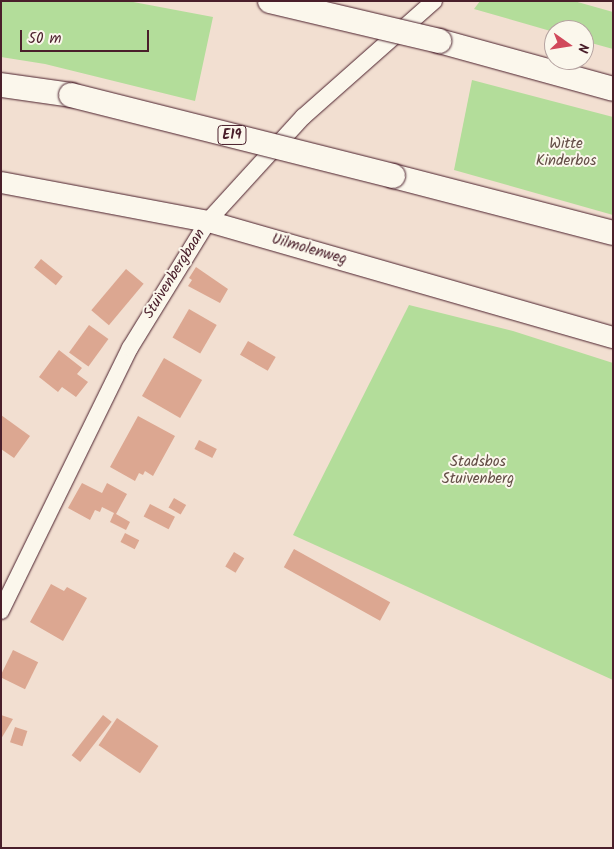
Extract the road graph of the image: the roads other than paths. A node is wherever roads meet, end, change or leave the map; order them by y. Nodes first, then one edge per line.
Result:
1 (270, 1) edge
2 (434, 1) edge
3 (1, 85) edge
4 (613, 89) edge
5 (1, 182) edge
6 (208, 221) junction
7 (613, 233) edge
8 (613, 338) edge
9 (1, 611) edge

1 - 4 highway, bridge
2 - 6 street, Stuivenbergbaan
3 - 7 highway, E19, bridge
5 - 6 main road, Uilmolenweg
6 - 8 main road, Uilmolenweg
6 - 9 street, Stuivenbergbaan

